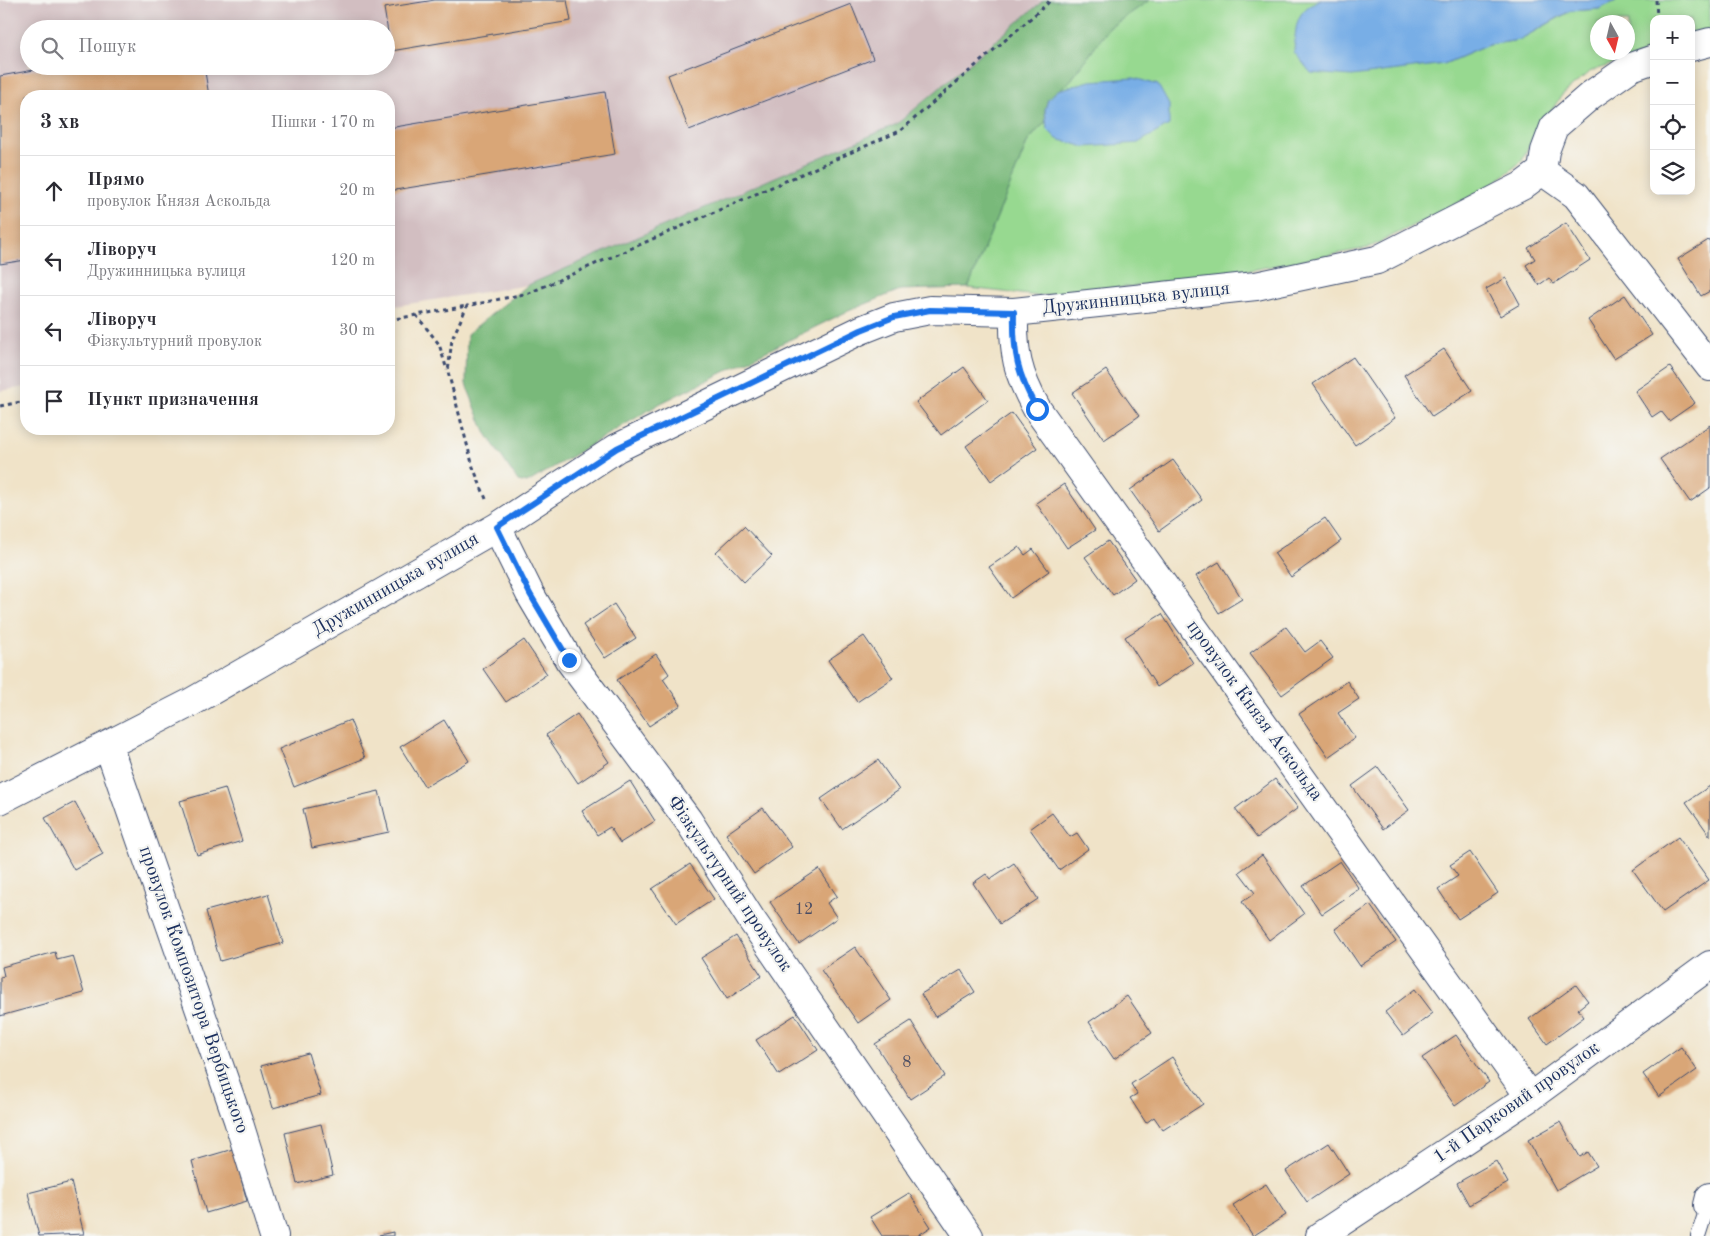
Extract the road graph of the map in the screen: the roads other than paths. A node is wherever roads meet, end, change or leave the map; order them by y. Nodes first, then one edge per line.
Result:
1 (1710, 42) edge
2 (1695, 46) edge
3 (1651, 60) edge
4 (1542, 171) junction
5 (1014, 312) junction
6 (1710, 367) edge
7 (497, 527) junction
8 (108, 745) junction
9 (0, 800) edge
10 (1710, 965) edge
11 (1530, 1097) junction
12 (1709, 1202) edge
13 (274, 1236) edge
14 (969, 1236) edge
15 (1320, 1236) edge
16 (1698, 1236) edge

1 - 2 street
3 - 4 street
4 - 5 street, Дружинницька вулиця
4 - 6 street
5 - 7 street, Дружинницька вулиця
5 - 11 street, провулок Князя Аскольда
7 - 8 street, Дружинницька вулиця
7 - 14 street, Фізкультурний провулок
8 - 9 street, Дружинницька вулиця
8 - 13 street, провулок Композитора Вербицького
10 - 11 street, 1-й Парковий провулок
11 - 15 street, 1-й Парковий провулок
12 - 16 lane

